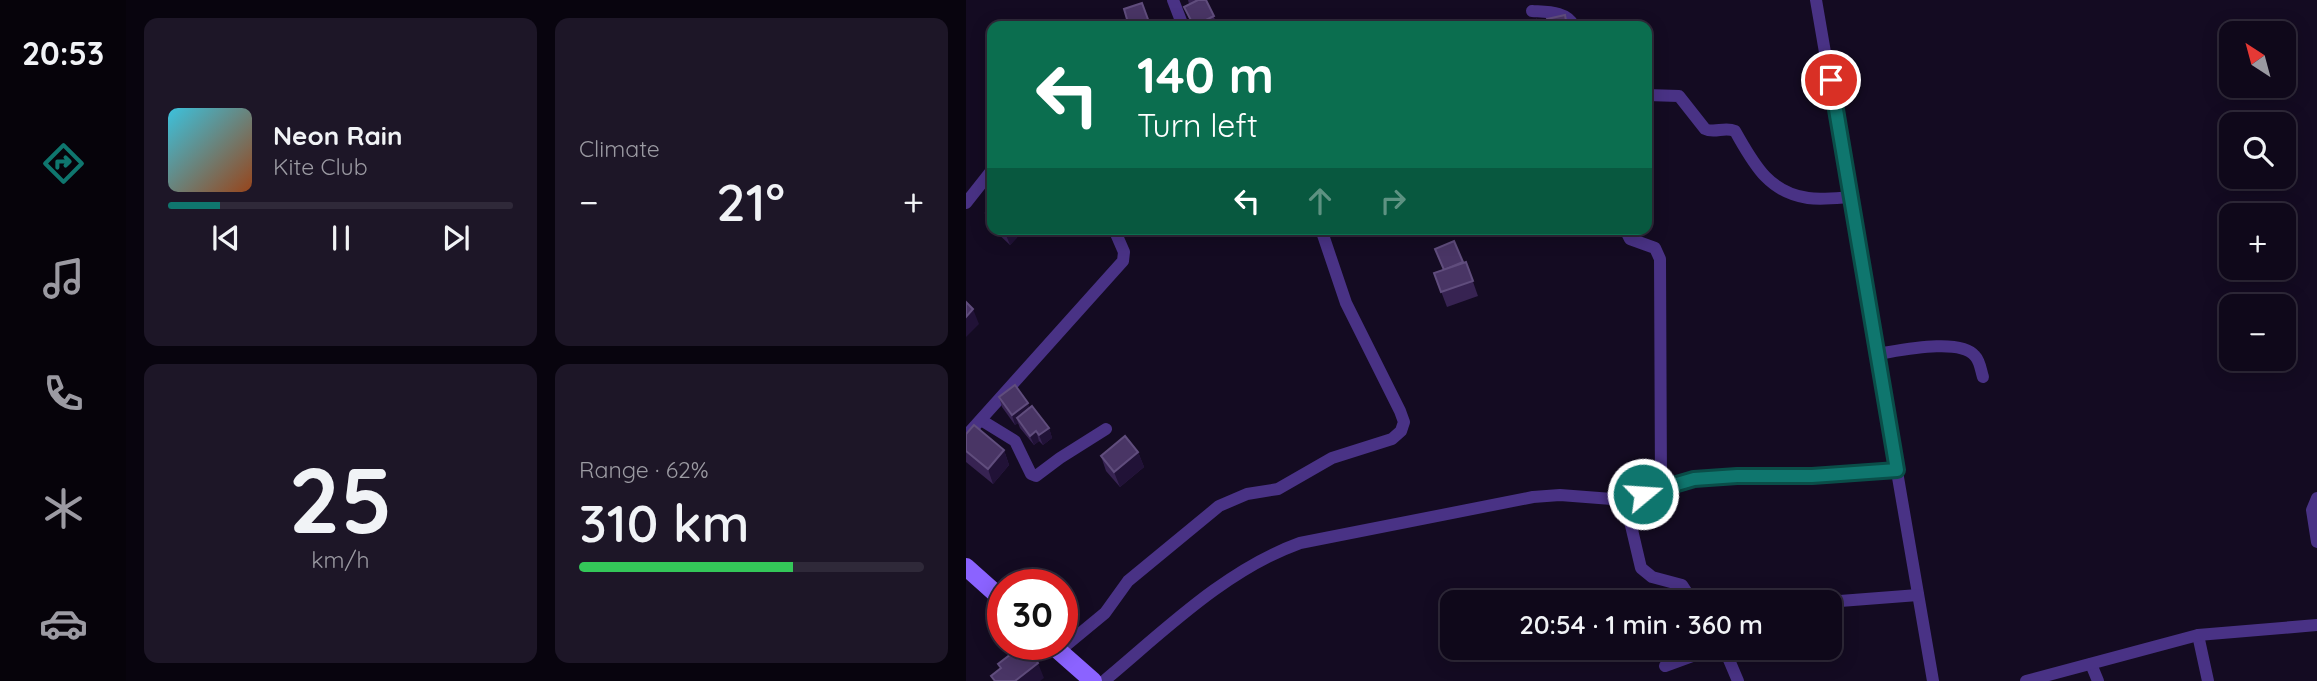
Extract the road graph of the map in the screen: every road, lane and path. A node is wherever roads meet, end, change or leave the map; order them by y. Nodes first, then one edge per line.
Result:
1 (1173, 0) edge
2 (1816, 0) edge
3 (1532, 10) dead end
4 (1182, 21) edge
5 (1572, 21) edge
6 (1652, 95) edge
7 (987, 176) edge
8 (1851, 198) junction
9 (966, 203) edge
10 (1117, 235) edge
11 (1323, 235) edge
12 (1628, 235) edge
13 (1877, 354) junction
14 (1983, 377) dead end
15 (981, 420) junction
16 (1106, 429) dead end
17 (966, 436) edge
18 (1897, 470) junction
19 (1661, 488) junction
20 (2317, 498) edge
21 (1625, 500) junction
22 (2317, 542) edge
23 (966, 567) edge
24 (987, 586) edge
25 (1685, 590) edge
26 (1919, 595) junction
27 (1842, 601) edge
28 (2317, 625) edge
29 (1078, 631) edge
30 (2198, 635) junction
31 (1070, 660) edge
32 (1681, 660) edge
33 (1729, 660) edge
34 (2091, 664) junction
35 (1665, 666) dead end
36 (1093, 681) edge
37 (1104, 681) edge
38 (1738, 681) edge
39 (1933, 681) edge
40 (2026, 681) edge
41 (2098, 681) edge
42 (2208, 681) edge

1 - 4 street
2 - 8 street
3 - 5 street
6 - 8 street
7 - 9 street
8 - 13 street
10 - 15 street
11 - 29 street
12 - 19 street
13 - 14 street
13 - 18 street
15 - 16 street
15 - 17 street
18 - 19 street
18 - 26 street
19 - 21 street
20 - 22 street
21 - 25 street
21 - 37 street
23 - 24 main road
26 - 27 street
26 - 39 street
28 - 30 street
30 - 34 street
30 - 42 street
31 - 36 main road
32 - 35 street
33 - 38 street
34 - 40 street
34 - 41 street

